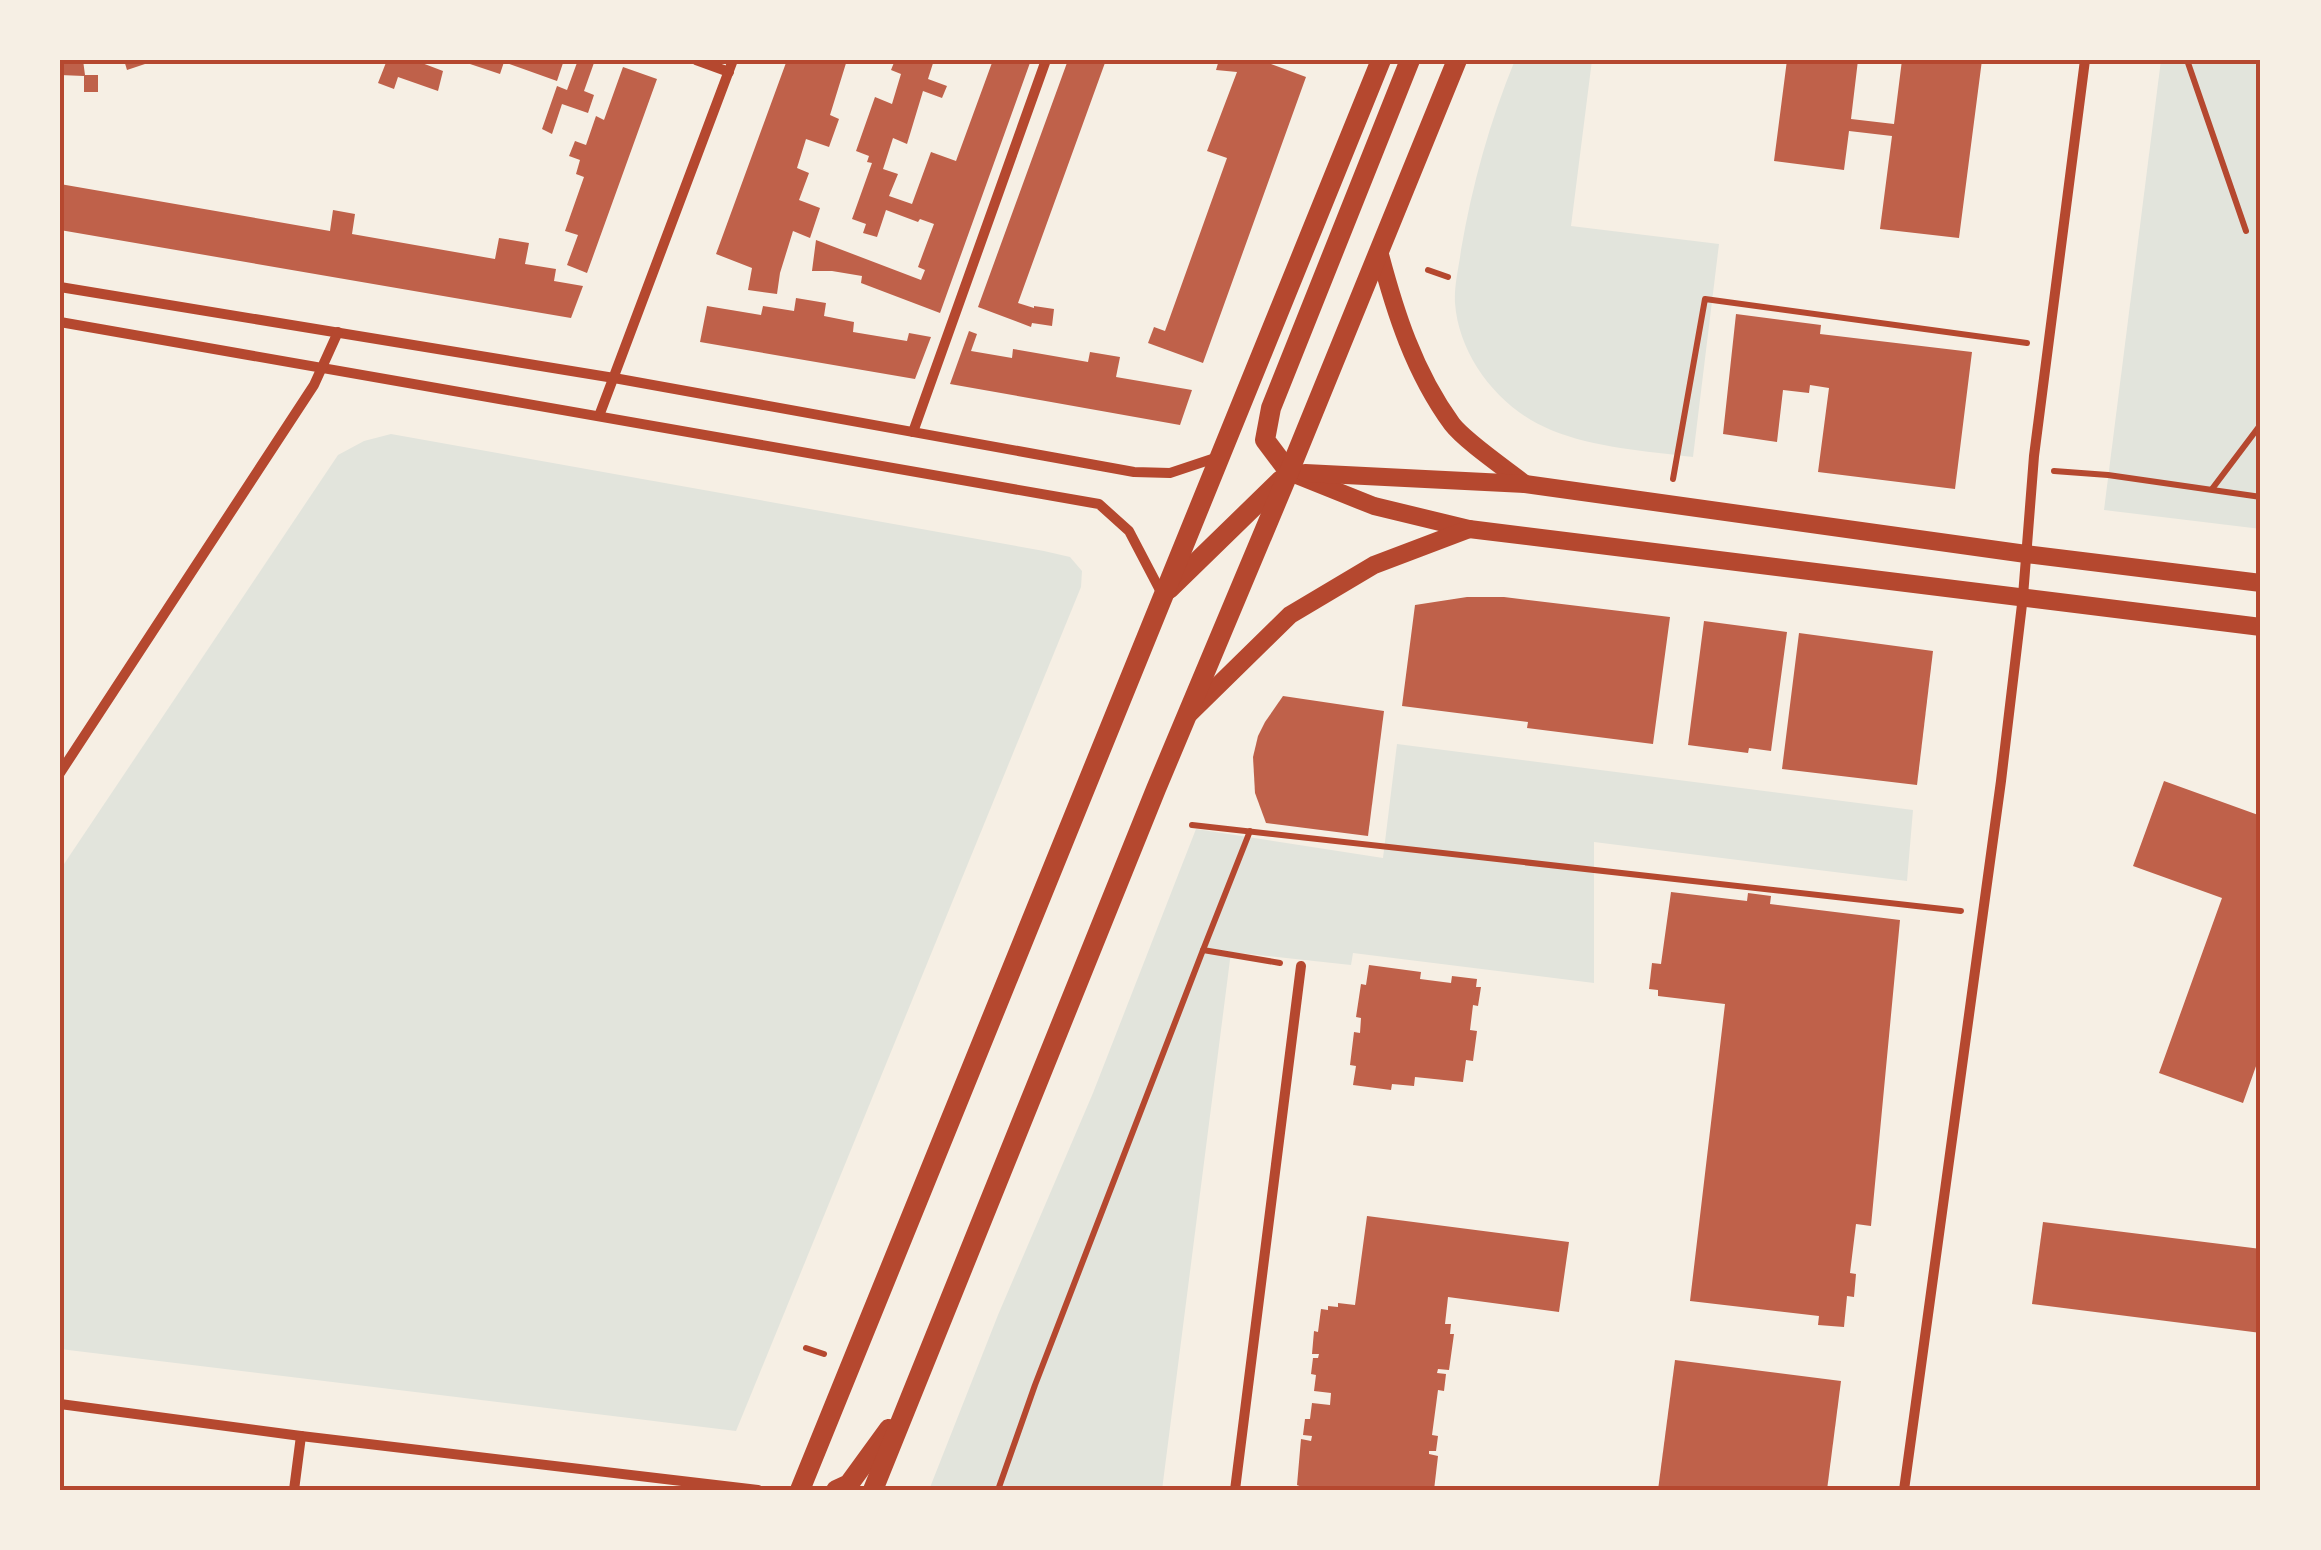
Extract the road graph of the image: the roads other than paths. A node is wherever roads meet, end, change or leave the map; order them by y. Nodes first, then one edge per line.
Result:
1 (696, 60) edge
2 (1046, 60) edge
3 (1381, 60) edge
4 (1410, 60) edge
5 (1457, 60) edge
6 (2084, 60) edge
7 (731, 66) edge
8 (1379, 250) junction
9 (60, 287) edge
10 (60, 322) edge
11 (338, 332) junction
12 (321, 368) junction
13 (614, 378) junction
14 (600, 416) junction
15 (913, 432) junction
16 (1219, 457) junction
17 (1289, 472) junction
18 (1525, 484) junction
19 (1469, 529) junction
20 (2026, 554) junction
21 (2261, 583) edge
22 (1162, 594) junction
23 (2023, 596) junction
24 (2261, 626) edge
25 (1189, 715) junction
26 (60, 773) edge
27 (1301, 966) road end
28 (60, 1404) edge
29 (905, 1408) junction
30 (301, 1436) junction
31 (294, 1490) edge
32 (758, 1490) edge
33 (800, 1490) edge
34 (836, 1490) edge
35 (873, 1490) edge
36 (1235, 1490) edge
37 (1904, 1490) edge

1 - 7 street
2 - 15 street
3 - 16 main road
4 - 17 main road
5 - 8 main road
6 - 20 street
7 - 13 street
8 - 17 main road
8 - 18 street
9 - 11 street
10 - 12 street
11 - 12 street
11 - 13 street
12 - 14 street
12 - 26 street
13 - 14 street
13 - 15 street
14 - 22 street
15 - 16 street
16 - 22 main road
17 - 18 street
17 - 19 street
17 - 22 main road
17 - 25 main road
18 - 20 street
19 - 23 street
19 - 25 street
20 - 21 street
20 - 23 street
22 - 33 main road
23 - 24 street
23 - 37 street
25 - 29 main road
27 - 36 street
28 - 30 street
29 - 34 main road
29 - 35 main road
30 - 31 street
30 - 32 street

